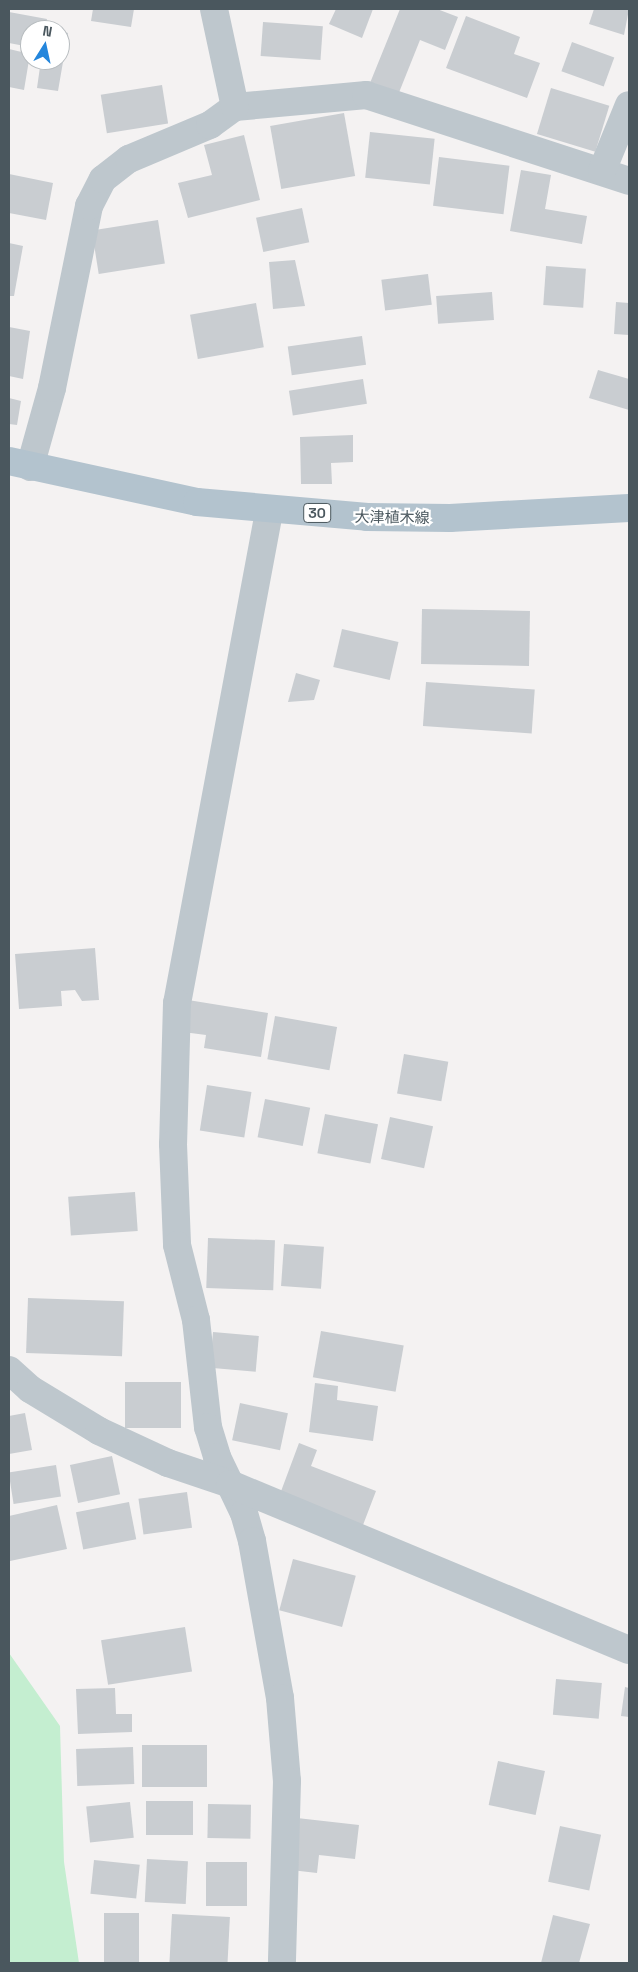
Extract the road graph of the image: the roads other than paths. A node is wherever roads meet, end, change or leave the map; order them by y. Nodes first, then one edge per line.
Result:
1 (214, 9) edge
2 (629, 105) edge
3 (235, 107) junction
4 (602, 171) junction
5 (629, 181) edge
6 (19, 464) edge
7 (260, 508) junction
8 (629, 508) edge
9 (9, 1370) edge
10 (230, 1484) junction
11 (629, 1650) edge
12 (282, 1963) edge

1 - 3 street
2 - 4 street
3 - 4 street
3 - 6 street
4 - 5 street
6 - 7 main road, 大津植木線 / 30
7 - 8 main road, 大津植木線 / 30
7 - 10 street
9 - 10 street
10 - 11 street
10 - 12 street

